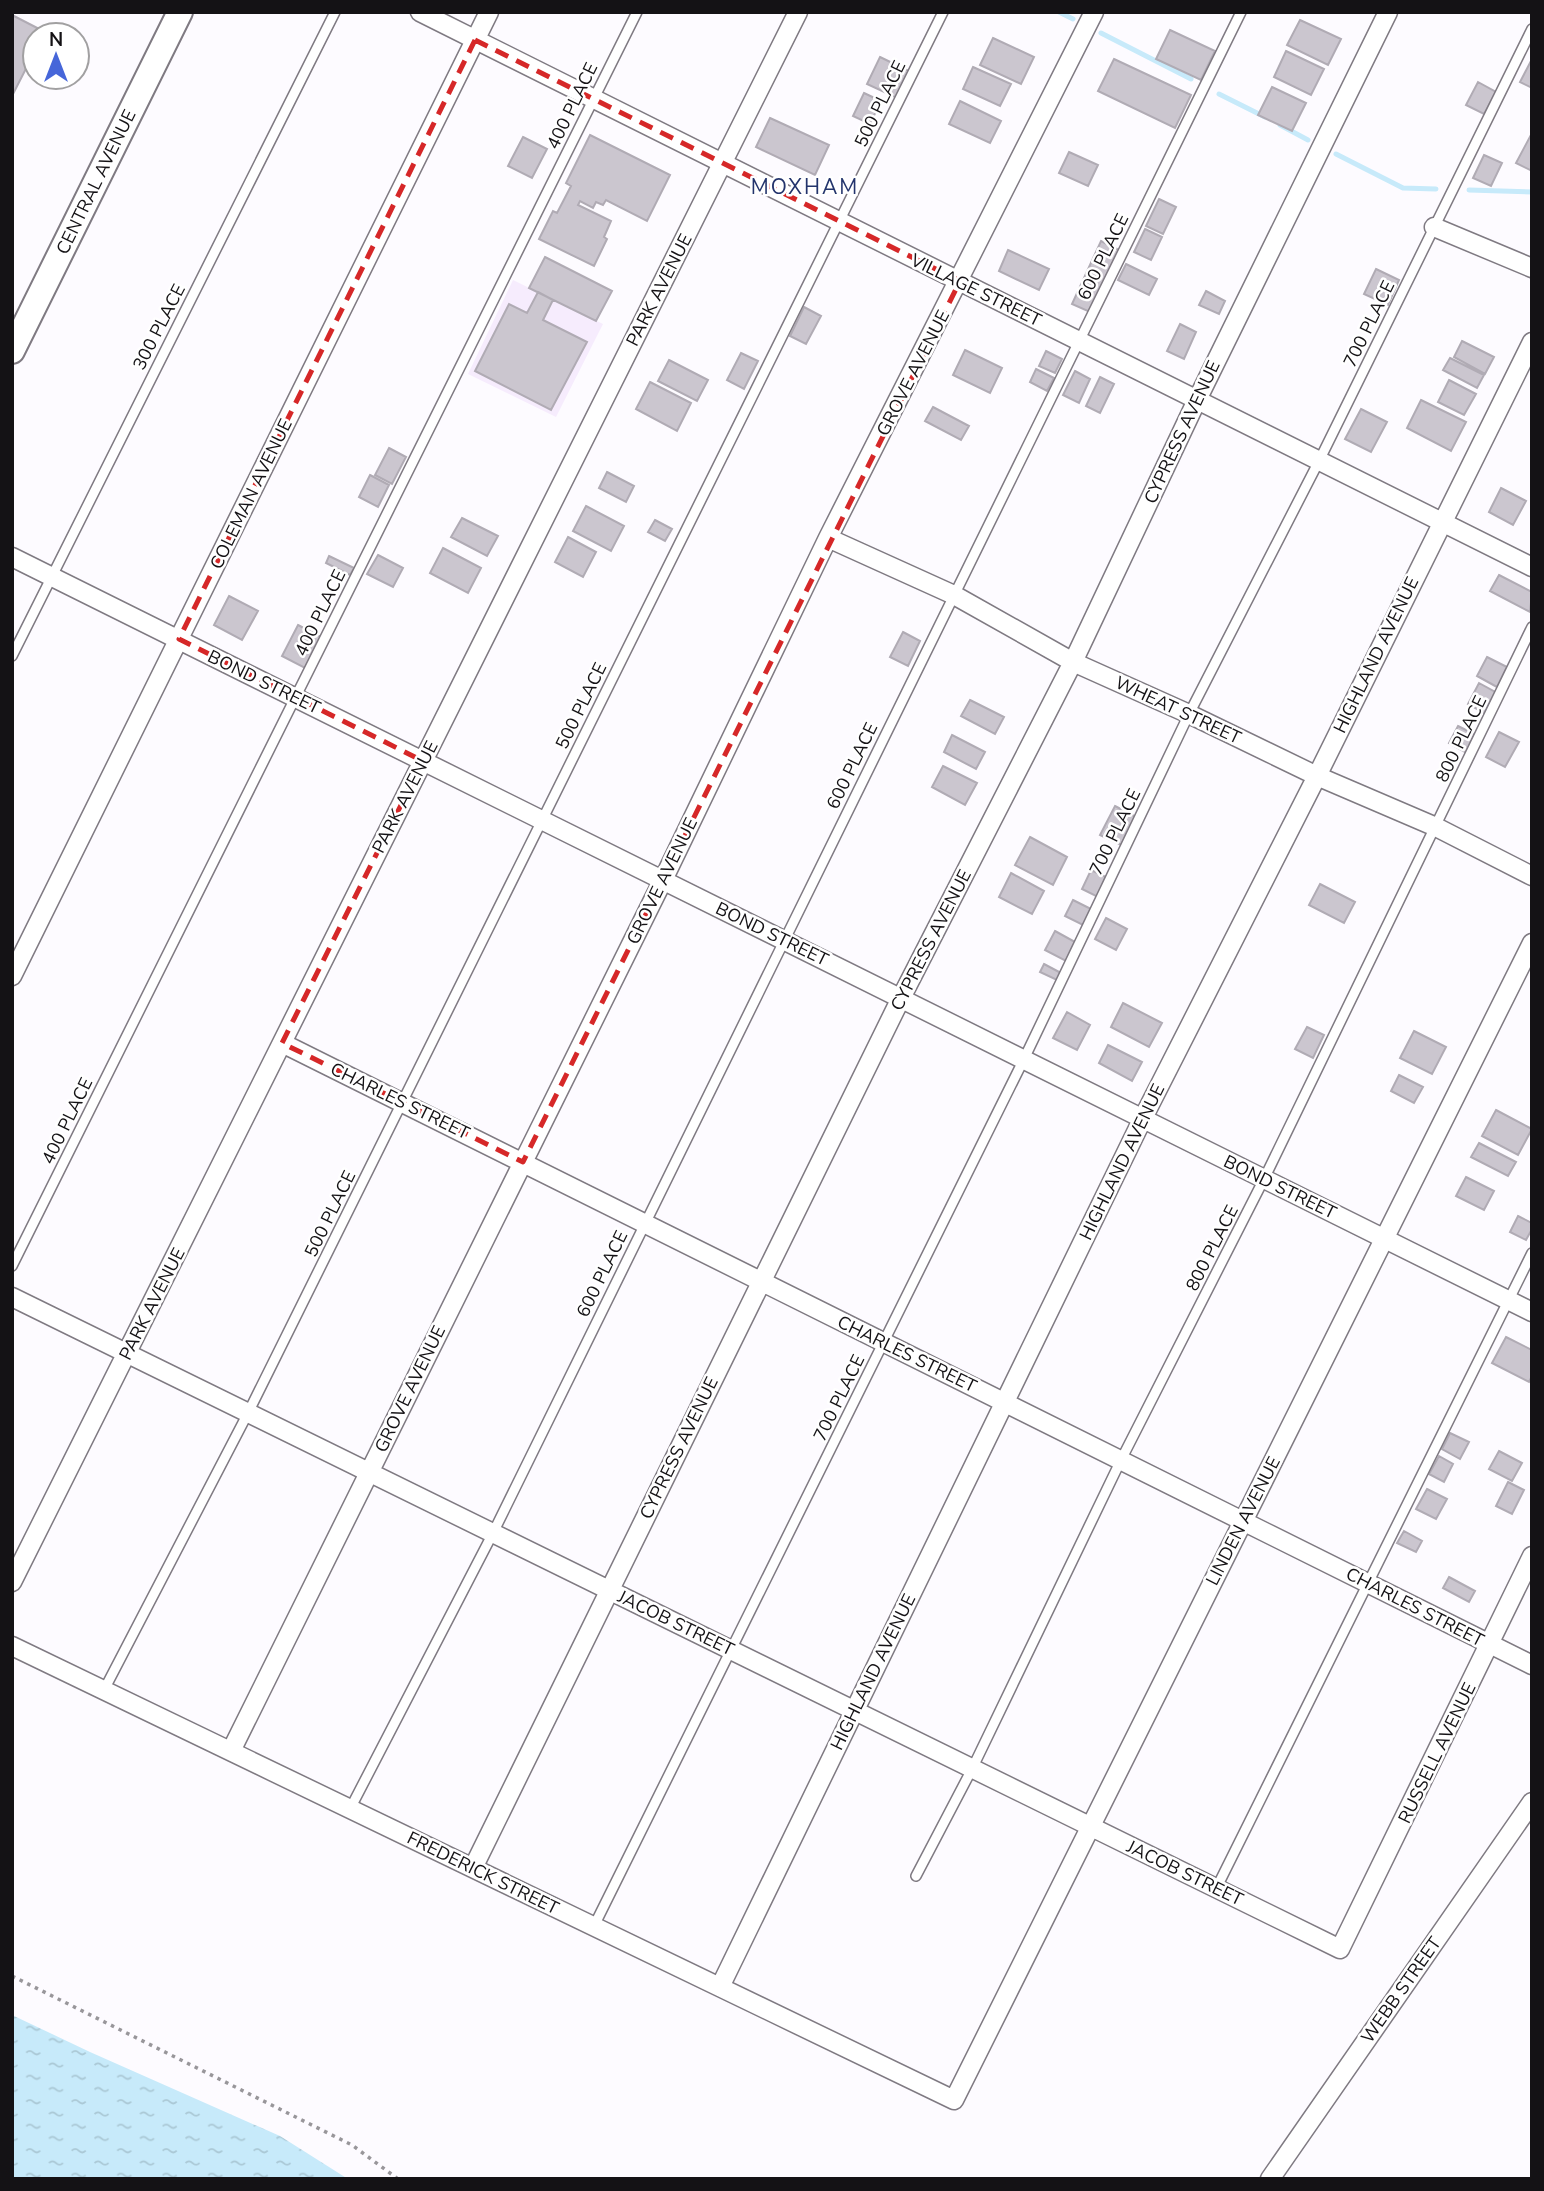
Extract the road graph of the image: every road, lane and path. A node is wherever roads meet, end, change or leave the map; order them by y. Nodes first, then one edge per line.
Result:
1 (180, 12) edge
2 (335, 12) edge
3 (420, 12) edge
4 (489, 12) edge
5 (636, 12) edge
6 (798, 12) edge
7 (943, 12) edge
8 (1094, 12) edge
9 (1241, 12) edge
10 (1388, 12) edge
11 (1532, 29) edge
12 (475, 40) junction
13 (593, 99) junction
14 (723, 163) junction
15 (839, 221) junction
16 (1434, 227) junction
17 (1532, 268) edge
18 (960, 281) junction
19 (1079, 341) junction
20 (1532, 342) edge
21 (12, 351) edge
22 (1197, 400) junction
23 (1319, 461) junction
24 (1441, 522) junction
25 (828, 538) junction
26 (12, 556) edge
27 (1532, 567) edge
28 (52, 576) junction
29 (954, 595) junction
30 (1532, 627) edge
31 (179, 639) junction
32 (12, 656) edge
33 (1073, 662) junction
34 (295, 697) junction
35 (1189, 714) junction
36 (424, 761) junction
37 (1317, 776) junction
38 (542, 820) junction
39 (1436, 827) junction
40 (1532, 876) edge
41 (663, 880) junction
42 (784, 940) junction
43 (1532, 943) edge
44 (12, 976) edge
45 (901, 998) junction
46 (282, 1042) junction
47 (1024, 1059) junction
48 (402, 1102) junction
49 (1143, 1118) junction
50 (523, 1162) junction
51 (1265, 1179) junction
52 (645, 1223) junction
53 (1384, 1238) junction
54 (1532, 1253) edge
55 (12, 1266) edge
56 (762, 1281) junction
57 (12, 1297) edge
58 (1508, 1300) junction
59 (1532, 1312) edge
60 (884, 1342) junction
61 (127, 1353) junction
62 (1004, 1402) junction
63 (248, 1413) junction
64 (1121, 1460) junction
65 (369, 1472) junction
66 (1243, 1521) junction
67 (493, 1533) junction
68 (1532, 1556) edge
69 (12, 1582) edge
70 (1368, 1583) junction
71 (609, 1590) junction
72 (1490, 1645) junction
73 (12, 1646) edge
74 (732, 1651) junction
75 (1532, 1665) edge
76 (104, 1690) junction
77 (854, 1711) junction
78 (231, 1751) junction
79 (972, 1769) junction
80 (1532, 1802) edge
81 (350, 1809) junction
82 (1090, 1826) junction
83 (472, 1868) junction
84 (916, 1876) dead end
85 (1216, 1889) junction
86 (594, 1926) junction
87 (1340, 1949) joint
88 (12, 1976) edge
89 (720, 1987) junction
90 (954, 2100) joint
91 (398, 2179) edge
92 (1270, 2179) edge

1 - 21 main road, CENTRAL AVENUE
2 - 28 lane, 300 PLACE
3 - 12 street, VILLAGE STREET
4 - 12 street, COLEMAN AVENUE
5 - 13 lane, 400 PLACE
6 - 14 street, PARK AVENUE
7 - 15 lane, 500 PLACE
8 - 18 street, GROVE AVENUE
9 - 19 lane, 600 PLACE
10 - 22 street, CYPRESS AVENUE
11 - 16 lane, 700 PLACE
12 - 13 street, VILLAGE STREET
12 - 31 street, COLEMAN AVENUE
13 - 14 street, VILLAGE STREET
13 - 34 lane, 400 PLACE
14 - 15 street, VILLAGE STREET
14 - 36 street, PARK AVENUE
15 - 18 street, VILLAGE STREET
15 - 38 lane, 500 PLACE
16 - 17 street
16 - 23 lane, 700 PLACE
18 - 19 street, VILLAGE STREET
18 - 25 street, GROVE AVENUE
19 - 22 street, VILLAGE STREET
19 - 29 lane, 600 PLACE
20 - 24 street, HIGHLAND AVENUE
22 - 23 street, VILLAGE STREET
22 - 33 street, CYPRESS AVENUE
23 - 24 street, VILLAGE STREET
23 - 35 lane, 700 PLACE
24 - 27 street, VILLAGE STREET
24 - 37 street, HIGHLAND AVENUE
25 - 29 street, WHEAT STREET
25 - 41 street, GROVE AVENUE
26 - 28 street, BOND STREET
28 - 31 street, BOND STREET
28 - 32 lane, 300 PLACE
29 - 33 street, WHEAT STREET
29 - 42 lane, 600 PLACE
30 - 39 lane, 800 PLACE
31 - 34 street, BOND STREET
31 - 44 street, COLEMAN AVENUE
33 - 35 street, WHEAT STREET
33 - 45 street, CYPRESS AVENUE
34 - 36 street, BOND STREET
34 - 55 lane, 400 PLACE
35 - 37 street, WHEAT STREET
35 - 47 lane, 700 PLACE
36 - 38 street, BOND STREET
36 - 46 street, PARK AVENUE
37 - 39 street, WHEAT STREET
37 - 49 street, HIGHLAND AVENUE
38 - 41 street, BOND STREET
38 - 48 lane, 500 PLACE
39 - 40 street, WHEAT STREET
39 - 51 lane, 800 PLACE
41 - 42 street, BOND STREET
41 - 50 street, GROVE AVENUE
42 - 45 street, BOND STREET
42 - 52 lane, 600 PLACE
43 - 53 street, LINDEN AVENUE
45 - 47 street, BOND STREET
45 - 56 street, CYPRESS AVENUE
46 - 48 street, CHARLES STREET
46 - 61 street, PARK AVENUE
47 - 49 street, BOND STREET
47 - 60 lane, 700 PLACE
48 - 50 street, CHARLES STREET
48 - 63 lane, 500 PLACE
49 - 51 street, BOND STREET
49 - 62 street, HIGHLAND AVENUE
50 - 52 street, CHARLES STREET
50 - 65 street, GROVE AVENUE
51 - 53 street, BOND STREET
51 - 64 lane, 800 PLACE
52 - 56 street, CHARLES STREET
52 - 67 lane, 600 PLACE
53 - 58 street, BOND STREET
53 - 66 street, LINDEN AVENUE
54 - 58 lane
56 - 60 street, CHARLES STREET
56 - 71 street, CYPRESS AVENUE
57 - 61 street, JACOB STREET
58 - 59 street, BOND STREET
58 - 70 lane
60 - 62 street, CHARLES STREET
60 - 74 lane, 700 PLACE
61 - 63 street, JACOB STREET
61 - 69 street, PARK AVENUE
62 - 64 street, CHARLES STREET
62 - 77 street, HIGHLAND AVENUE
63 - 65 street, JACOB STREET
63 - 76 lane, 500 PLACE
64 - 66 street, CHARLES STREET
64 - 79 lane, 800 PLACE
65 - 67 street, JACOB STREET
65 - 78 street, GROVE AVENUE
66 - 70 street, CHARLES STREET
66 - 82 street, LINDEN AVENUE
67 - 71 street, JACOB STREET
67 - 81 lane, 600 PLACE
68 - 72 street, RUSSELL AVENUE
70 - 72 street, CHARLES STREET
70 - 85 lane
71 - 74 street, JACOB STREET
71 - 83 street, CYPRESS AVENUE
72 - 75 street, CHARLES STREET
72 - 87 street, RUSSELL AVENUE
73 - 76 street, FREDERICK STREET
74 - 77 street, JACOB STREET
74 - 86 lane, 700 PLACE
76 - 78 street, FREDERICK STREET
77 - 79 street, JACOB STREET
77 - 89 street, HIGHLAND AVENUE
78 - 81 street, FREDERICK STREET
79 - 82 street, JACOB STREET
79 - 84 lane, 800 PLACE
80 - 92 street, WEBB STREET
81 - 83 street, FREDERICK STREET
82 - 85 street, JACOB STREET
82 - 90 street, LINDEN AVENUE
83 - 86 street, FREDERICK STREET
85 - 87 street, JACOB STREET
86 - 89 street, FREDERICK STREET
88 - 91 path
89 - 90 street, FREDERICK STREET

